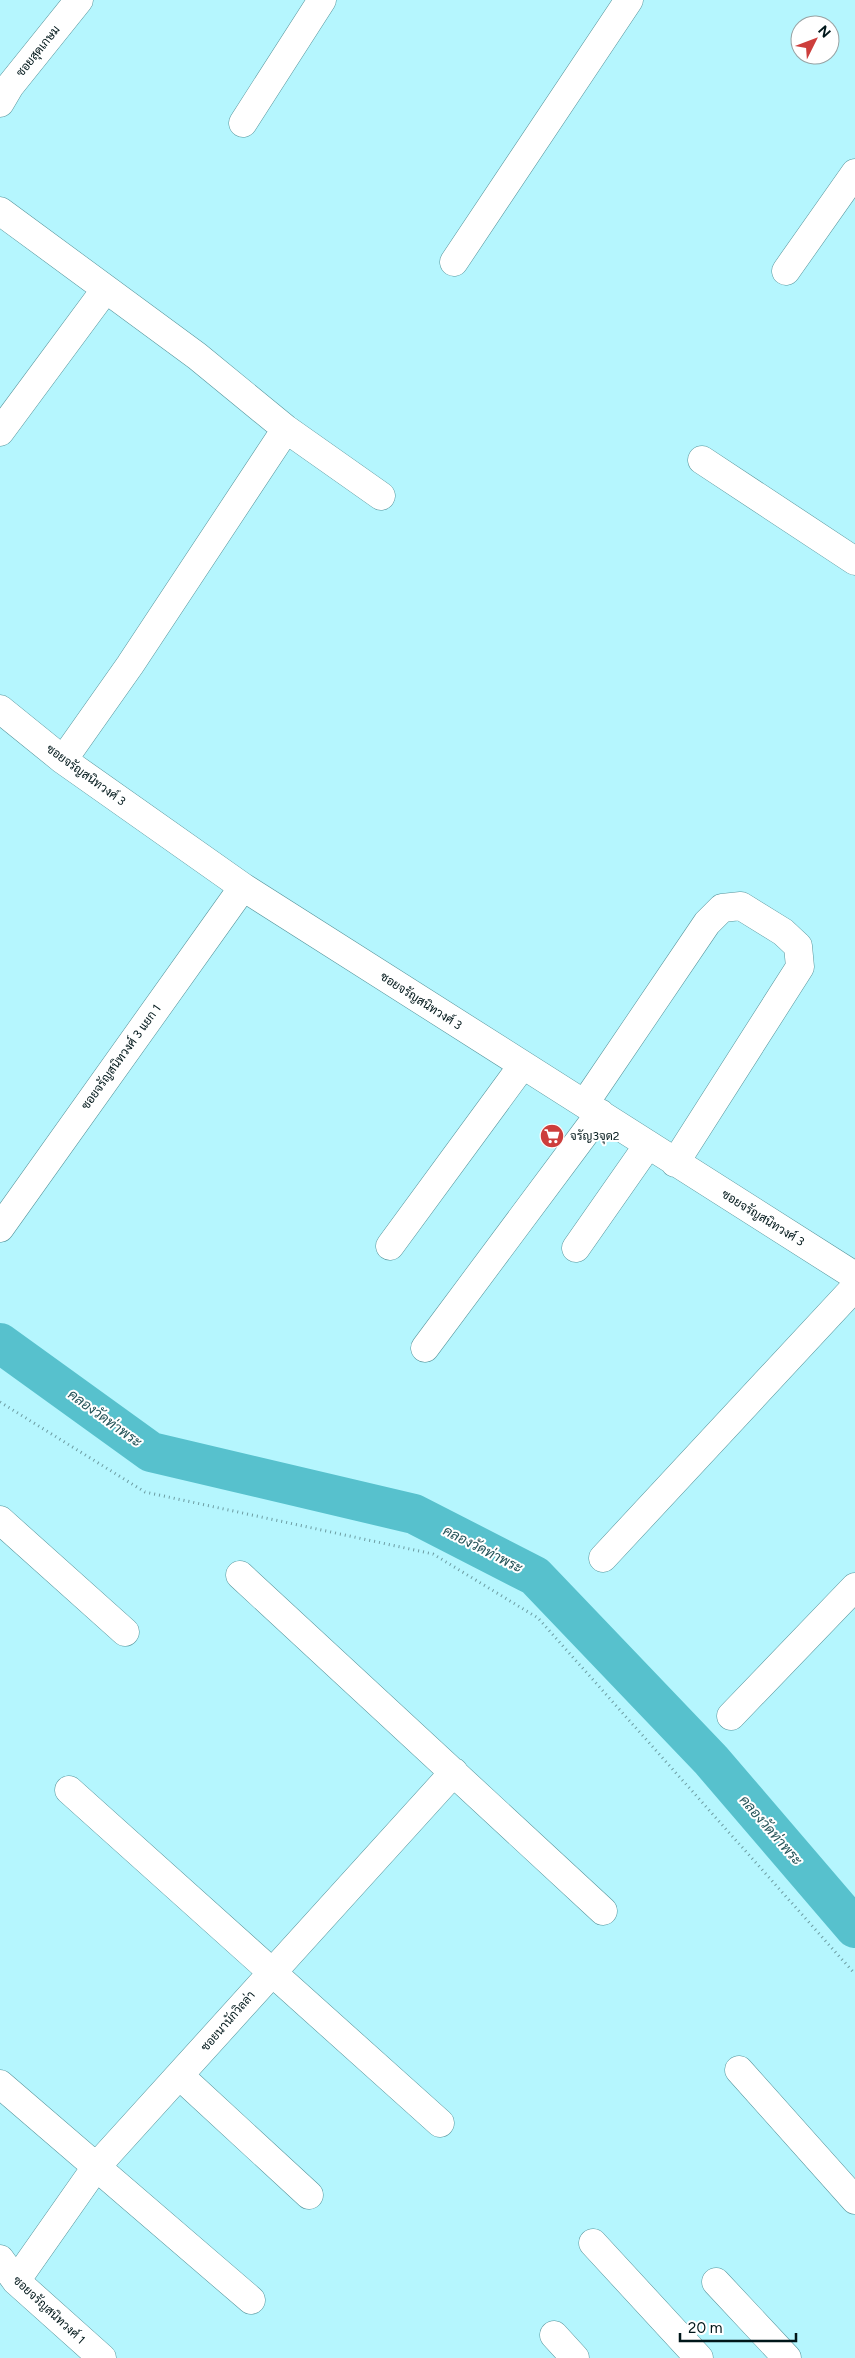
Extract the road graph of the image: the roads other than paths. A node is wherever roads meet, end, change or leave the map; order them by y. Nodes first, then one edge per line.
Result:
1 (79, 0) edge
2 (322, 0) edge
3 (629, 0) edge
4 (0, 103) edge
5 (243, 123) dead end
6 (855, 173) edge
7 (0, 211) edge
8 (454, 262) dead end
9 (786, 271) dead end
10 (105, 290) junction
11 (286, 429) junction
12 (0, 432) edge
13 (702, 460) dead end
14 (381, 496) dead end
15 (855, 561) edge
16 (0, 709) edge
17 (63, 760) junction
18 (244, 886) junction
19 (522, 1066) junction
20 (593, 1108) junction
21 (648, 1144) junction
22 (675, 1163) junction
23 (0, 1228) edge
24 (390, 1246) dead end
25 (576, 1248) dead end
26 (855, 1276) edge
27 (855, 1287) edge
28 (425, 1348) dead end
29 (0, 1520) edge
30 (603, 1558) dead end
31 (240, 1575) dead end
32 (855, 1588) edge
33 (125, 1632) dead end
34 (731, 1716) dead end
35 (454, 1772) junction
36 (70, 1790) dead end
37 (603, 1911) dead end
38 (271, 1972) junction
39 (740, 2070) dead end
40 (180, 2076) junction
41 (0, 2084) edge
42 (440, 2123) dead end
43 (96, 2167) junction
44 (309, 2195) dead end
45 (855, 2200) edge
46 (593, 2243) dead end
47 (0, 2259) edge
48 (16, 2281) junction
49 (716, 2282) dead end
50 (251, 2300) dead end
51 (554, 2335) dead end
52 (76, 2349) edge
53 (102, 2358) edge
54 (575, 2358) edge
55 (699, 2358) edge
56 (787, 2358) edge

1 - 4 street, ซอยสุดเกษม
2 - 5 street
3 - 8 street
6 - 9 street
7 - 10 street
10 - 11 street
10 - 12 street
11 - 14 street
11 - 17 street
13 - 15 street
16 - 17 street, ซอยจรัญสนิทวงศ์ 3
17 - 18 street, ซอยจรัญสนิทวงศ์ 3
18 - 19 street, ซอยจรัญสนิทวงศ์ 3
18 - 23 street, ซอยจรัญสนิทวงศ์ 3 แยก 1
19 - 20 street, ซอยจรัญสนิทวงศ์ 3
19 - 24 street
20 - 21 street, ซอยจรัญสนิทวงศ์ 3
20 - 22 street
20 - 28 street
21 - 22 street, ซอยจรัญสนิทวงศ์ 3
21 - 25 street
22 - 26 street, ซอยจรัญสนิทวงศ์ 3
27 - 30 street
29 - 33 street
31 - 35 street
32 - 34 street
35 - 37 street
35 - 38 street, ซอยนานักวิลล่า
36 - 38 street
38 - 40 street, ซอยนานักวิลล่า
38 - 42 street
39 - 45 street
40 - 43 street, ซอยนานักวิลล่า
40 - 44 street
41 - 43 street
43 - 48 street, ซอยนานักวิลล่า
43 - 50 street
46 - 55 street
47 - 48 street, ซอยจรัญสนิทวงศ์ 1
48 - 52 street, ซอยจรัญสนิทวงศ์ 1
49 - 56 street
51 - 54 street
52 - 53 street, ซอยจรัญสนิทวงศ์ 1

